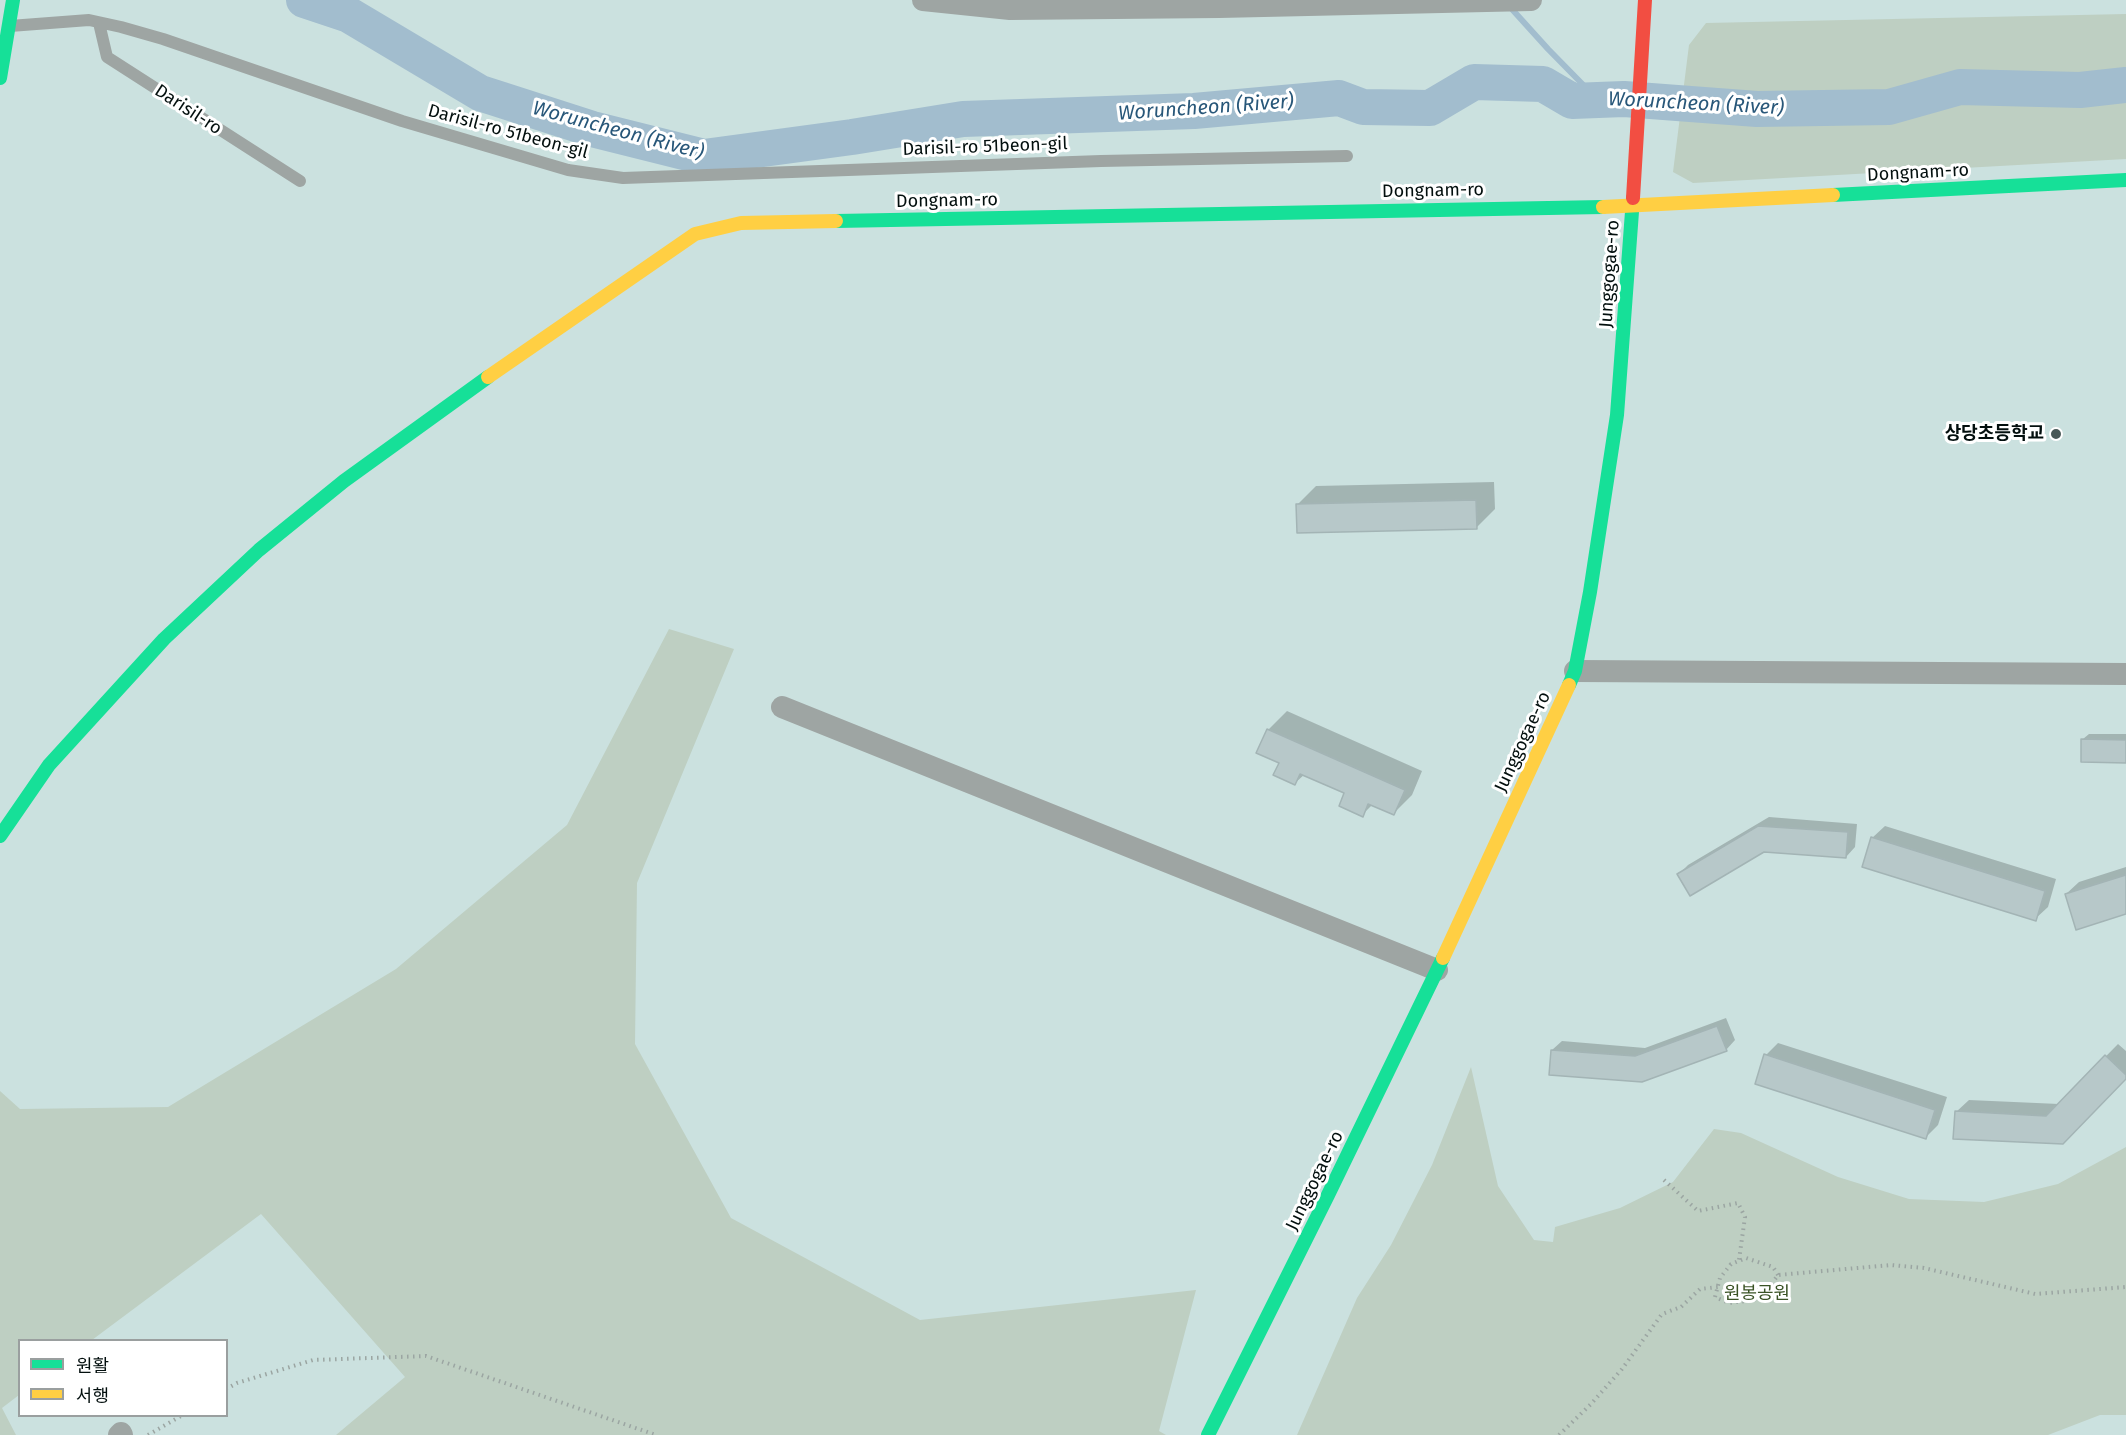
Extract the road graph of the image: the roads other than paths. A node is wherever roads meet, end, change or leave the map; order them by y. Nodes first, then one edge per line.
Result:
1 (13, 0) edge
2 (923, 0) edge
3 (1531, 0) edge
4 (1646, 0) edge
5 (1109, 4) edge
6 (99, 23) junction
7 (0, 27) edge
8 (0, 78) edge
9 (1347, 156) dead end
10 (2126, 180) edge
11 (300, 182) dead end
12 (1633, 206) junction
13 (1575, 671) junction
14 (2126, 674) edge
15 (782, 707) dead end
16 (0, 836) edge
17 (1437, 970) junction
18 (1208, 1435) edge

1 - 8 main road
2 - 5 street
3 - 5 street
4 - 12 main road, Junggogae-ro
6 - 7 lane, Darisil-ro 51beon-gil
6 - 9 lane, Darisil-ro 51beon-gil
6 - 11 lane, Darisil-ro
10 - 12 main road, Dongnam-ro
12 - 13 main road, Junggogae-ro
12 - 16 main road, Dongnam-ro
13 - 14 street
13 - 17 main road, Junggogae-ro
15 - 17 street
17 - 18 main road, Junggogae-ro

